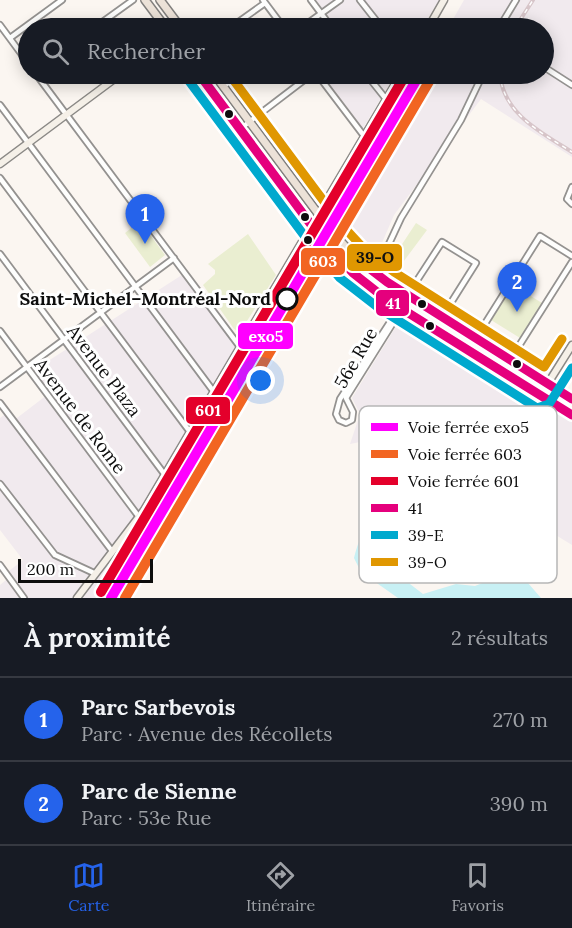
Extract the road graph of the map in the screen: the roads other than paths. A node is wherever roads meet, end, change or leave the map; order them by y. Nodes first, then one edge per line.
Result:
1 (62, 0) edge
2 (133, 0) edge
3 (145, 0) edge
4 (160, 0) edge
5 (311, 0) edge
6 (340, 0) edge
7 (360, 0) edge
8 (516, 0) edge
9 (442, 1) edge
10 (264, 2) edge
11 (321, 14) junction
12 (37, 18) edge
13 (108, 18) edge
14 (158, 18) edge
15 (174, 18) edge
16 (243, 18) edge
17 (276, 18) edge
18 (315, 18) edge
19 (324, 18) edge
20 (374, 18) edge
21 (433, 18) edge
22 (506, 18) edge
23 (0, 25) edge
24 (18, 32) edge
25 (10, 38) junction
26 (18, 49) edge
27 (554, 74) edge
28 (44, 84) edge
29 (108, 84) edge
30 (207, 84) edge
31 (227, 84) edge
32 (298, 84) edge
33 (325, 84) edge
34 (374, 84) edge
35 (395, 84) edge
36 (478, 84) edge
37 (572, 85) edge
38 (224, 86) joint
39 (386, 99) junction
40 (0, 105) edge
41 (67, 114) junction
42 (249, 120) junction
43 (240, 129) junction
44 (364, 136) junction
45 (28, 143) junction
46 (0, 164) edge
47 (0, 177) edge
48 (570, 190) edge
49 (572, 204) edge
50 (318, 213) junction
51 (312, 225) junction
52 (0, 254) edge
53 (572, 256) edge
54 (174, 258) junction
55 (379, 261) junction
56 (572, 262) edge
57 (361, 263) junction
58 (375, 274) junction
59 (135, 286) junction
60 (407, 296) junction
61 (398, 310) junction
62 (100, 313) junction
63 (442, 317) junction
64 (0, 330) edge
65 (476, 338) junction
66 (64, 339) junction
67 (572, 345) edge
68 (240, 347) junction
69 (510, 360) junction
70 (27, 367) junction
71 (548, 384) junction
72 (0, 387) edge
73 (214, 392) junction
74 (540, 396) junction
75 (572, 399) edge
76 (0, 403) edge
77 (557, 406) edge
78 (557, 406) edge
79 (572, 415) edge
80 (190, 432) junction
81 (165, 475) junction
82 (0, 484) edge
83 (139, 517) junction
84 (112, 551) junction
85 (0, 565) edge
86 (94, 573) junction
87 (24, 598) edge
88 (77, 598) edge

1 - 12 street
2 - 13 street
3 - 14 main road
4 - 15 main road
5 - 11 street
6 - 11 street
7 - 20 street
8 - 22 street
9 - 21 street
10 - 16 street
10 - 17 street
11 - 18 street
11 - 19 street
23 - 25 street
24 - 25 street
25 - 26 street
27 - 37 street
28 - 41 street
29 - 41 street
30 - 43 main road
31 - 38 street
32 - 42 street
33 - 44 street
34 - 39 street
35 - 39 street
36 - 55 street
38 - 42 main road
39 - 44 street
40 - 45 street
41 - 45 street
41 - 54 street
42 - 43 street
42 - 50 main road
43 - 51 main road
44 - 50 street
45 - 46 street
45 - 59 street
47 - 62 street
48 - 49 street
50 - 51 street
50 - 57 main road
51 - 61 main road
51 - 68 street
52 - 66 street, Avenue Plaza
53 - 65 street
54 - 59 street
54 - 68 street
55 - 57 main road
55 - 58 street
56 - 69 street
57 - 58 main road
58 - 60 main road
59 - 62 street
59 - 73 street
60 - 61 street, 56e Rue
60 - 63 main road
60 - 63 street, 56e Rue
61 - 61 street, 56e Rue
61 - 74 main road
62 - 66 street
62 - 80 street
63 - 65 main road
64 - 70 street, Avenue de Rome
65 - 69 main road
66 - 70 street
66 - 81 street, Avenue Plaza
67 - 71 street
68 - 73 street
69 - 71 main road
70 - 72 street
70 - 83 street, Avenue de Rome
71 - 74 street
71 - 75 main road
73 - 80 street
74 - 77 main road
76 - 84 street
78 - 79 main road
80 - 81 street
81 - 83 street
82 - 86 street
83 - 84 street
84 - 86 street
85 - 87 street
86 - 88 street

